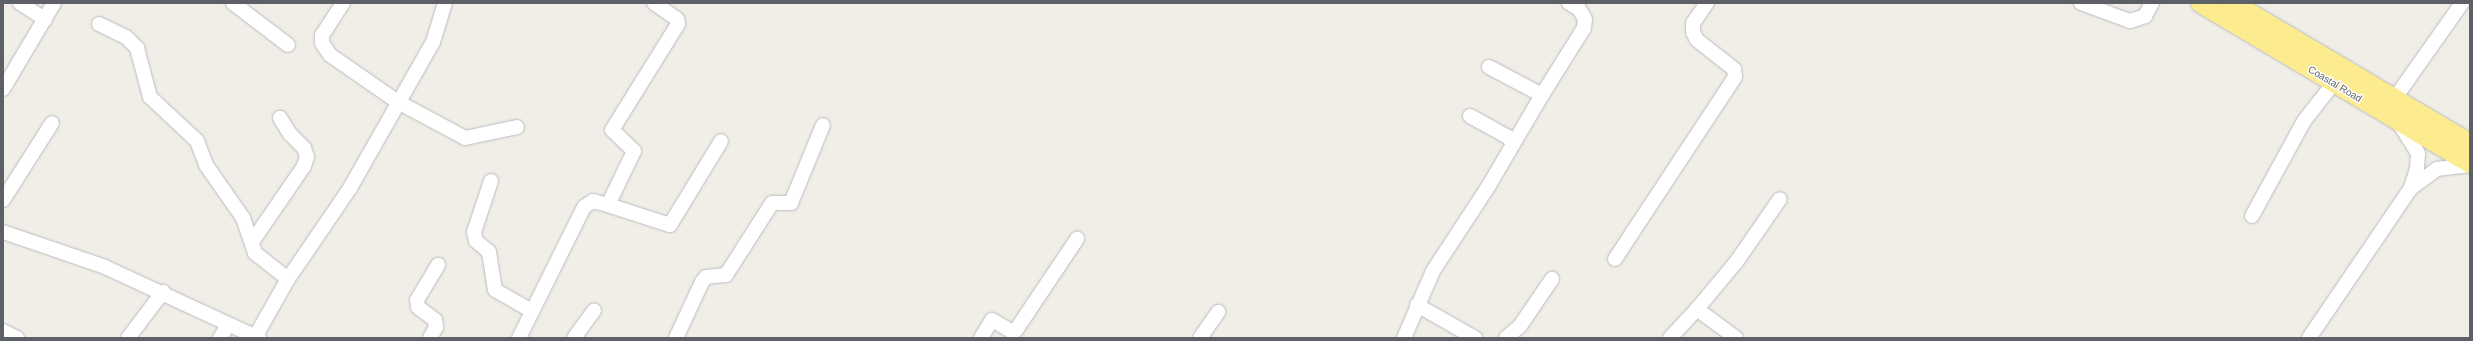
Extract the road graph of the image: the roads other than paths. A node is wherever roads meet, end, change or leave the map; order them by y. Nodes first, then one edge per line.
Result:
1 (20, 3) edge
2 (54, 3) edge
3 (233, 3) edge
4 (343, 3) edge
5 (445, 3) edge
6 (654, 3) edge
7 (1569, 3) edge
8 (1707, 3) edge
9 (2081, 3) edge
10 (2152, 3) edge
11 (2201, 3) edge
12 (2232, 3) edge
13 (2462, 3) edge
14 (46, 19) junction
15 (100, 24) dead end
16 (288, 45) dead end
17 (1489, 66) dead end
18 (2333, 84) junction
19 (3, 89) edge
20 (1542, 95) junction
21 (2396, 98) junction
22 (398, 102) junction
23 (1470, 116) dead end
24 (280, 118) dead end
25 (2398, 122) junction
26 (52, 123) dead end
27 (823, 125) dead end
28 (517, 127) dead end
29 (721, 141) dead end
30 (1513, 143) junction
31 (2470, 144) edge
32 (2470, 164) edge
33 (491, 181) dead end
34 (2411, 188) junction
35 (1780, 199) dead end
36 (3, 200) edge
37 (608, 205) junction
38 (2252, 216) dead end
39 (3, 232) edge
40 (1077, 239) dead end
41 (252, 242) junction
42 (1615, 259) dead end
43 (438, 265) dead end
44 (288, 279) junction
45 (1552, 279) dead end
46 (163, 292) junction
47 (1417, 304) junction
48 (1697, 309) junction
49 (594, 310) dead end
50 (532, 311) junction
51 (1218, 312) dead end
52 (228, 325) junction
53 (3, 331) edge
54 (257, 337) edge
55 (17, 338) edge
56 (128, 338) edge
57 (220, 338) edge
58 (430, 338) edge
59 (519, 338) edge
60 (574, 338) edge
61 (676, 338) edge
62 (981, 338) edge
63 (1200, 338) edge
64 (1404, 338) edge
65 (1475, 338) edge
66 (1506, 338) edge
67 (1670, 338) edge
68 (1736, 338) edge
69 (2309, 338) edge

1 - 14 street
2 - 14 street
3 - 16 street
4 - 22 street
5 - 22 street
6 - 37 street
7 - 20 street
8 - 42 street
9 - 10 street
11 - 18 highway, Coastal Road
12 - 21 highway, Coastal Road
13 - 21 street
14 - 19 street
15 - 41 street
17 - 20 street
18 - 25 highway, Coastal Road
18 - 38 street
20 - 30 street
21 - 31 highway, Coastal Road
22 - 28 street
22 - 44 street
23 - 30 street
24 - 41 street
25 - 32 highway, Coastal Road
25 - 34 street
26 - 36 street
27 - 61 street
29 - 37 street
30 - 47 street
32 - 34 street
33 - 50 street
34 - 69 street
35 - 48 street
37 - 50 street
39 - 46 street
40 - 62 street
41 - 44 street
43 - 58 street
44 - 54 street
45 - 66 street
46 - 52 street
46 - 56 street
47 - 64 street
47 - 65 street
48 - 67 street
48 - 68 street
49 - 60 street
50 - 59 street
51 - 63 street
52 - 54 street
52 - 57 street
53 - 55 street

